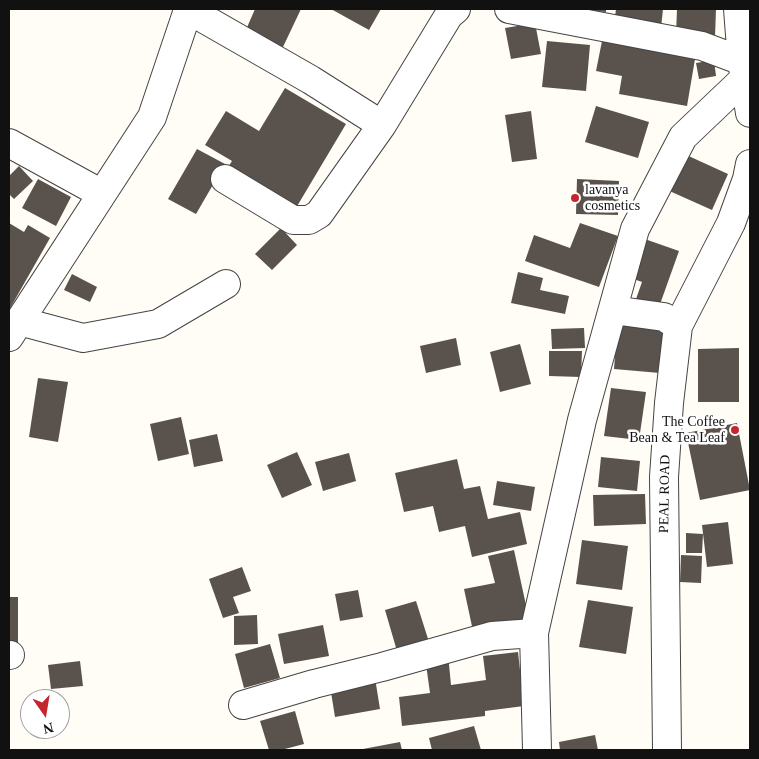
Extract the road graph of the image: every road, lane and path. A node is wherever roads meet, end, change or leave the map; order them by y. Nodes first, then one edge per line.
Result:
1 (188, 9) edge
2 (456, 9) edge
3 (509, 9) edge
4 (738, 9) edge
5 (744, 69) junction
6 (750, 113) edge
7 (382, 125) junction
8 (9, 143) edge
9 (750, 164) edge
10 (225, 179) dead end
11 (102, 194) junction
12 (226, 284) dead end
13 (613, 310) junction
14 (678, 326) junction
15 (14, 329) edge
16 (534, 633) junction
17 (243, 705) dead end
18 (537, 750) edge
19 (667, 750) edge

1 - 7 street
1 - 11 street
2 - 7 street
3 - 5 street
4 - 5 street
5 - 6 street
5 - 13 street
7 - 10 street
8 - 11 street
9 - 14 street, PEAL ROAD
11 - 15 street
12 - 15 street
13 - 14 street
13 - 16 street
14 - 19 street, PEAL ROAD
16 - 17 street
16 - 18 street

